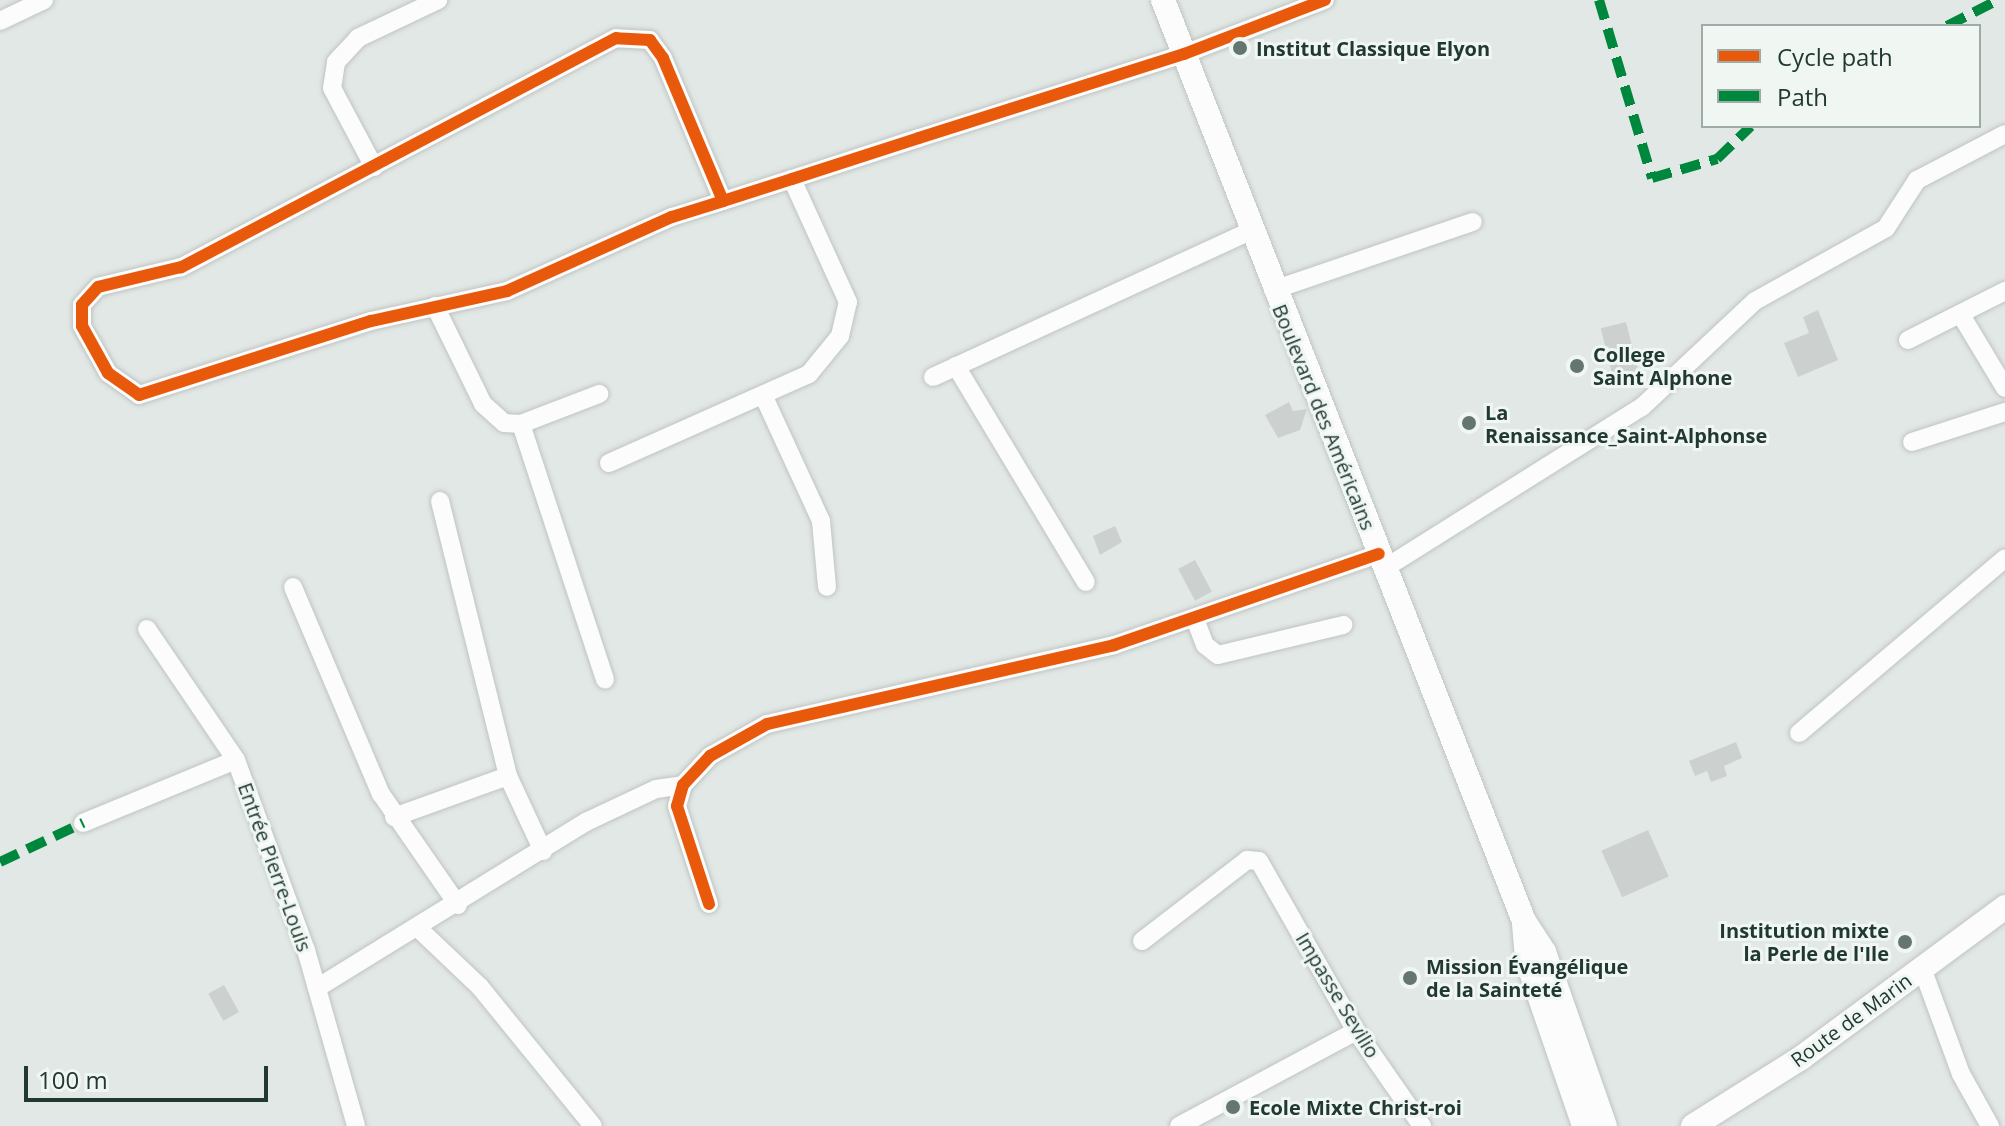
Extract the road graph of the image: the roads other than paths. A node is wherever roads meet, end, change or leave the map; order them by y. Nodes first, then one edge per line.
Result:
1 (44, 0) edge
2 (438, 0) edge
3 (1163, 0) edge
4 (1325, 0) edge
5 (0, 21) edge
6 (1184, 54) junction
7 (2005, 134) edge
8 (374, 167) junction
9 (792, 179) junction
10 (723, 201) junction
11 (1473, 222) dead end
12 (1250, 231) junction
13 (1273, 290) junction
14 (2005, 292) edge
15 (435, 306) junction
16 (1961, 315) junction
17 (1908, 340) dead end
18 (956, 366) junction
19 (933, 377) dead end
20 (2005, 388) edge
21 (599, 394) dead end
22 (764, 397) junction
23 (2005, 412) edge
24 (521, 424) junction
25 (1912, 442) dead end
26 (609, 463) dead end
27 (440, 501) dead end
28 (1382, 561) junction
29 (2003, 566) edge
30 (1086, 582) dead end
31 (293, 587) dead end
32 (827, 587) dead end
33 (1195, 619) junction
34 (1343, 625) dead end
35 (147, 629) dead end
36 (605, 680) dead end
37 (1799, 733) dead end
38 (236, 760) junction
39 (508, 776) junction
40 (683, 785) junction
41 (394, 817) junction
42 (83, 823) dead end
43 (543, 851) junction
44 (709, 904) dead end
45 (458, 905) junction
46 (2005, 907) edge
47 (1524, 921) junction
48 (420, 930) junction
49 (1142, 941) dead end
50 (1922, 968) junction
51 (317, 988) junction
52 (1356, 1031) junction
53 (356, 1126) edge
54 (593, 1126) edge
55 (1179, 1126) edge
56 (1422, 1126) edge
57 (1584, 1126) edge
58 (1605, 1126) edge
59 (1693, 1126) edge
60 (1990, 1126) edge

1 - 5 street
2 - 8 street
3 - 6 main road, Boulevard des Américains
4 - 6 street
6 - 9 street
6 - 12 main road, Boulevard des Américains
7 - 28 street
8 - 10 street
8 - 15 street
9 - 10 street
9 - 22 street
10 - 15 street
11 - 13 street
12 - 13 main road, Boulevard des Américains
12 - 18 street
13 - 28 main road, Boulevard des Américains
14 - 16 street
15 - 24 street
16 - 17 street
16 - 20 street
18 - 19 street
18 - 30 street
21 - 24 street
22 - 26 street
22 - 32 street
23 - 25 street
24 - 36 street
27 - 39 street
28 - 33 street
28 - 47 main road, Boulevard des Américains
29 - 37 street
31 - 41 street
33 - 34 street
33 - 40 street
35 - 38 street, Entrée Pierre-Louis
38 - 42 street
38 - 51 street, Entrée Pierre-Louis
39 - 41 street
39 - 43 street
40 - 43 street
40 - 44 street
41 - 45 street
43 - 45 street
45 - 48 street
46 - 50 main road, Route de Marin
47 - 57 main road, Boulevard des Américains
47 - 58 main road, Boulevard des Américains
48 - 51 street
48 - 54 street
49 - 52 street, Impasse Sevilio
50 - 59 main road, Route de Marin
50 - 60 street
51 - 53 street, Entrée Pierre-Louis
52 - 55 street
52 - 56 street, Impasse Sevilio

